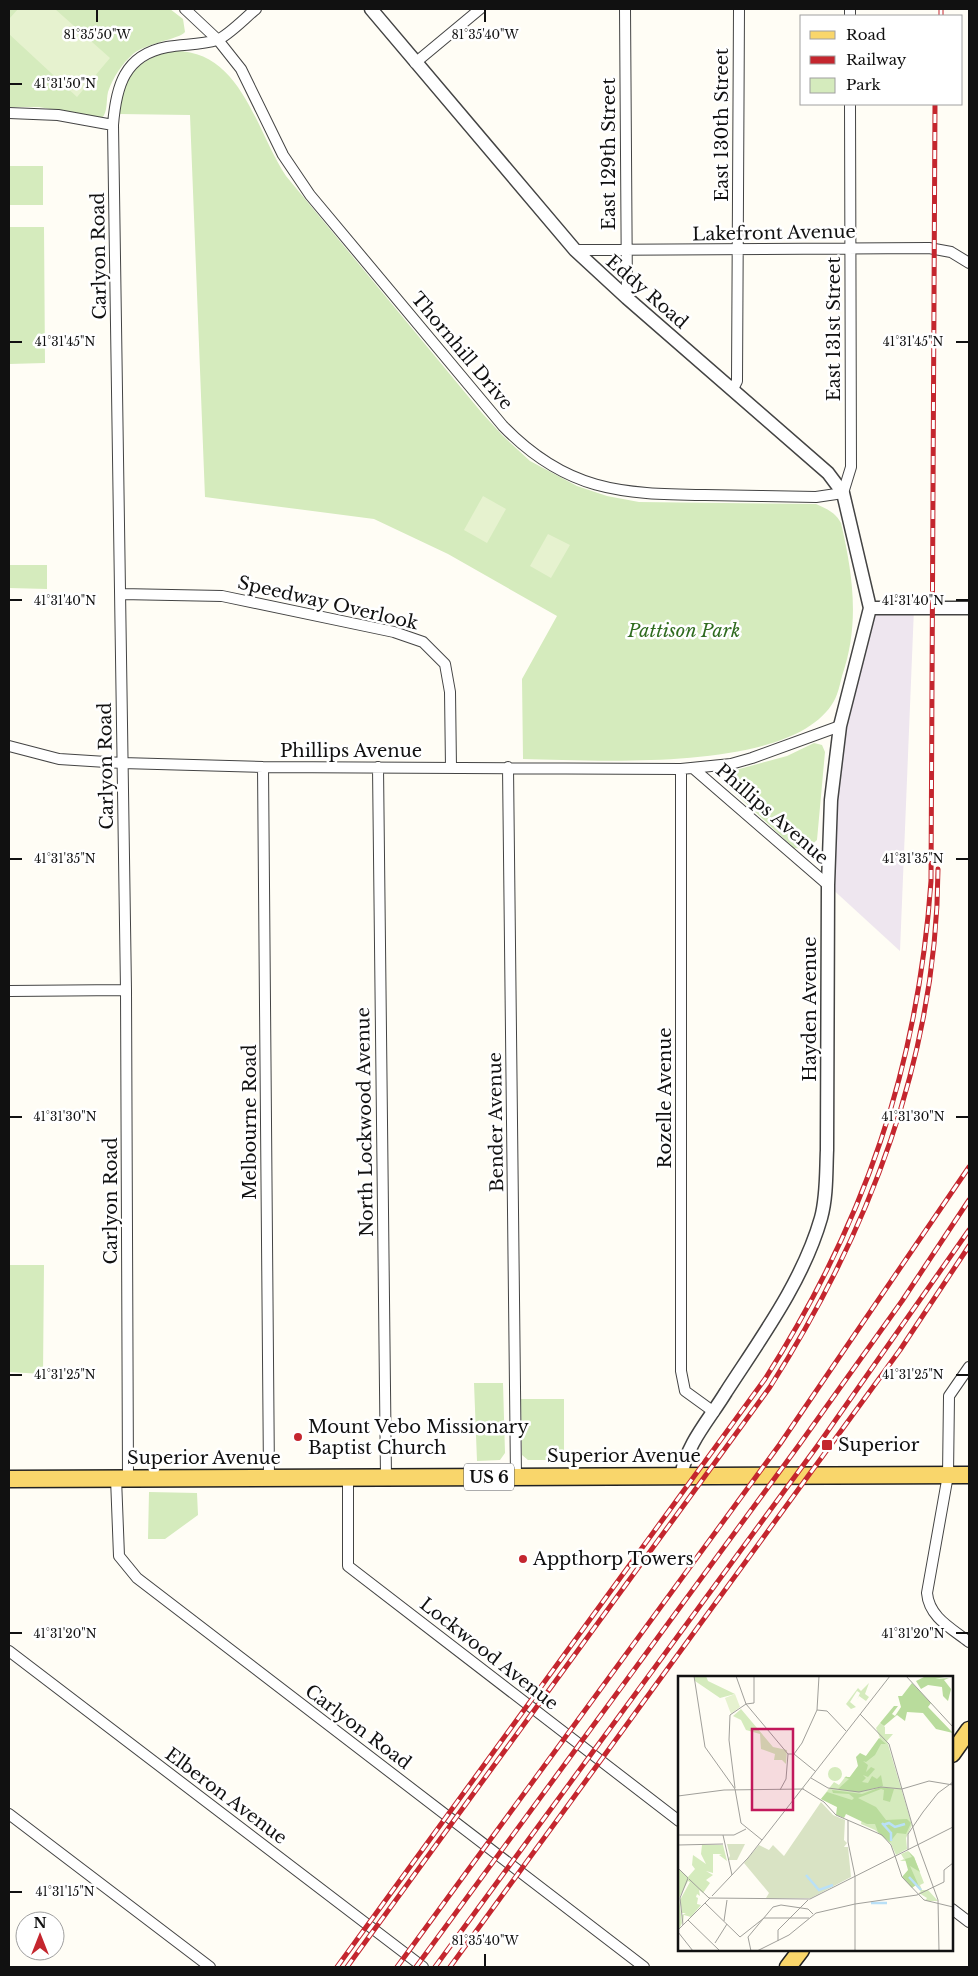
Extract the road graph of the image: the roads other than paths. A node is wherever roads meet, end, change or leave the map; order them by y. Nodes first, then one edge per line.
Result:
1 (185, 9) edge
2 (256, 9) edge
3 (370, 9) edge
4 (480, 9) edge
5 (625, 9) edge
6 (739, 9) edge
7 (218, 40) junction
8 (415, 63) junction
9 (850, 105) edge
10 (9, 114) edge
11 (113, 125) junction
12 (850, 248) junction
13 (575, 250) junction
14 (626, 250) junction
15 (738, 250) junction
16 (969, 263) edge
17 (627, 298) junction
18 (733, 389) junction
19 (843, 493) junction
20 (120, 594) junction
21 (870, 608) junction
22 (969, 608) edge
23 (840, 726) junction
24 (9, 746) edge
25 (122, 763) junction
26 (264, 767) junction
27 (378, 767) junction
28 (451, 767) junction
29 (508, 767) junction
30 (694, 769) junction
31 (681, 770) junction
32 (828, 885) junction
33 (9, 990) edge
34 (126, 990) junction
35 (969, 1367) edge
36 (714, 1412) junction
37 (948, 1475) junction
38 (969, 1475) edge
39 (516, 1476) junction
40 (681, 1476) junction
41 (269, 1477) junction
42 (386, 1477) junction
43 (122, 1478) junction
44 (348, 1478) junction
45 (9, 1479) edge
46 (969, 1642) edge
47 (9, 1651) edge
48 (969, 1730) edge
49 (953, 1753) edge
50 (9, 1814) edge
51 (678, 1820) edge
52 (953, 1910) edge
53 (969, 1922) edge
54 (801, 1951) edge
55 (210, 1967) edge
56 (423, 1967) edge
57 (644, 1967) edge
58 (788, 1967) edge

1 - 7 street, Thornhill Drive
2 - 7 street
3 - 8 street, Eddy Road
4 - 8 street
5 - 14 street, East 129th Street
6 - 15 street, East 130th Street
7 - 11 street, Carlyon Road
7 - 19 street, Thornhill Drive
8 - 13 street, Eddy Road
9 - 12 street, East 131st Street
10 - 11 street
11 - 20 street, Carlyon Road
12 - 15 street, Lakefront Avenue
12 - 16 street, Lakefront Avenue
12 - 19 street, East 131st Street
13 - 14 street, Lakefront Avenue
13 - 17 street, Eddy Road
14 - 15 street, Lakefront Avenue
14 - 17 street, East 129th Street
15 - 18 street, East 130th Street
17 - 18 street, Eddy Road
18 - 19 street, Eddy Road
19 - 21 street, Eddy Road
20 - 25 street, Carlyon Road
20 - 28 street, Speedway Overlook
21 - 22 street
21 - 23 street, Hayden Avenue
23 - 30 street, Phillips Avenue
23 - 32 street, Hayden Avenue
24 - 25 street, Phillips Avenue
25 - 26 street, Phillips Avenue
25 - 34 street, Carlyon Road
26 - 27 street, Phillips Avenue
26 - 41 street, Melbourne Road
27 - 28 street, Phillips Avenue
27 - 42 street, North Lockwood Avenue
28 - 29 street, Phillips Avenue
29 - 31 street, Phillips Avenue
29 - 39 street, Bender Avenue
30 - 31 street, Phillips Avenue
30 - 32 street, Phillips Avenue
31 - 36 street, Rozelle Avenue
32 - 36 street, Hayden Avenue
33 - 34 street
34 - 43 street, Carlyon Road
35 - 37 street
36 - 40 street, Hayden Avenue
37 - 38 main road, Superior Avenue / US 6
37 - 40 main road, Superior Avenue / US 6
37 - 46 street
39 - 40 main road, Superior Avenue / US 6
39 - 42 main road, Superior Avenue / US 6
41 - 43 main road, Superior Avenue / US 6
41 - 44 main road, Superior Avenue / US 6
42 - 44 main road, Superior Avenue / US 6
43 - 45 main road, Superior Avenue / US 6
43 - 57 street, Carlyon Road
44 - 51 street, Lockwood Avenue
47 - 56 street, Elberon Avenue
48 - 49 main road
50 - 55 street
52 - 53 street
54 - 58 main road

